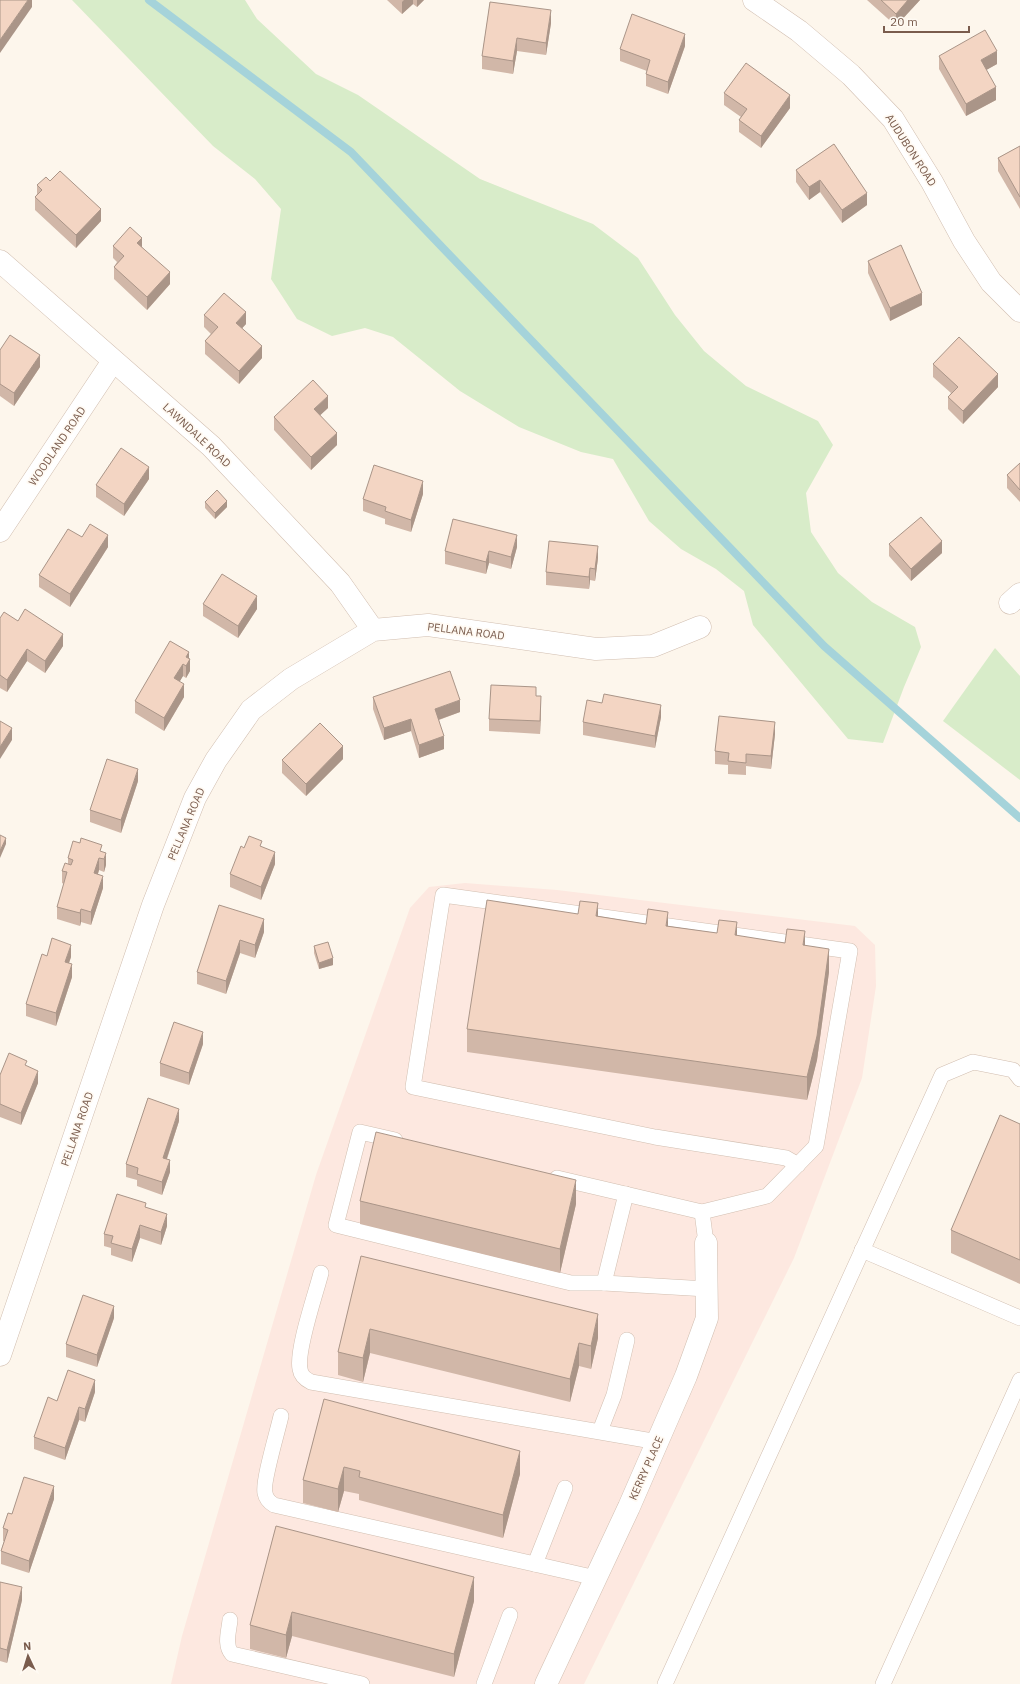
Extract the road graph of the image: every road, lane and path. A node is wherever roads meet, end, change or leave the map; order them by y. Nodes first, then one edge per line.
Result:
1 (754, 0) edge
2 (0, 261) edge
3 (1020, 311) edge
4 (113, 361) junction
5 (0, 531) edge
6 (700, 627) dead end
7 (373, 630) junction
8 (1020, 1079) edge
9 (406, 1143) edge
10 (798, 1165) junction
11 (542, 1174) edge
12 (626, 1194) junction
13 (702, 1212) junction
14 (706, 1243) joint
15 (862, 1250) junction
16 (321, 1273) dead end
17 (604, 1283) junction
18 (706, 1289) junction
19 (1020, 1318) edge
20 (5, 1321) edge
21 (627, 1340) dead end
22 (0, 1355) edge
23 (1020, 1380) edge
24 (281, 1416) dead end
25 (600, 1431) junction
26 (658, 1442) junction
27 (565, 1488) dead end
28 (535, 1564) junction
29 (596, 1578) junction
30 (510, 1615) dead end
31 (230, 1620) dead end
32 (362, 1684) edge
33 (484, 1684) edge
34 (546, 1684) edge
35 (665, 1684) edge
36 (883, 1684) edge

1 - 3 street, AUDUBON ROAD
2 - 4 street, LAWNDALE ROAD
4 - 5 street, WOODLAND ROAD
4 - 7 street, LAWNDALE ROAD
6 - 7 street, PELLANA ROAD
7 - 20 street, PELLANA ROAD
8 - 15 lane
9 - 17 lane
10 - 10 lane
10 - 13 lane
11 - 12 lane
12 - 13 lane
12 - 17 lane
13 - 14 lane
14 - 18 street, KERRY PLACE
15 - 19 lane
15 - 35 lane
16 - 25 lane
17 - 18 lane
18 - 26 street, KERRY PLACE
20 - 22 street, PELLANA ROAD
21 - 25 lane
23 - 36 lane
24 - 28 lane
25 - 26 lane
26 - 29 street, KERRY PLACE
27 - 28 lane
28 - 29 lane
29 - 34 street, KERRY PLACE
30 - 33 lane
31 - 32 lane

